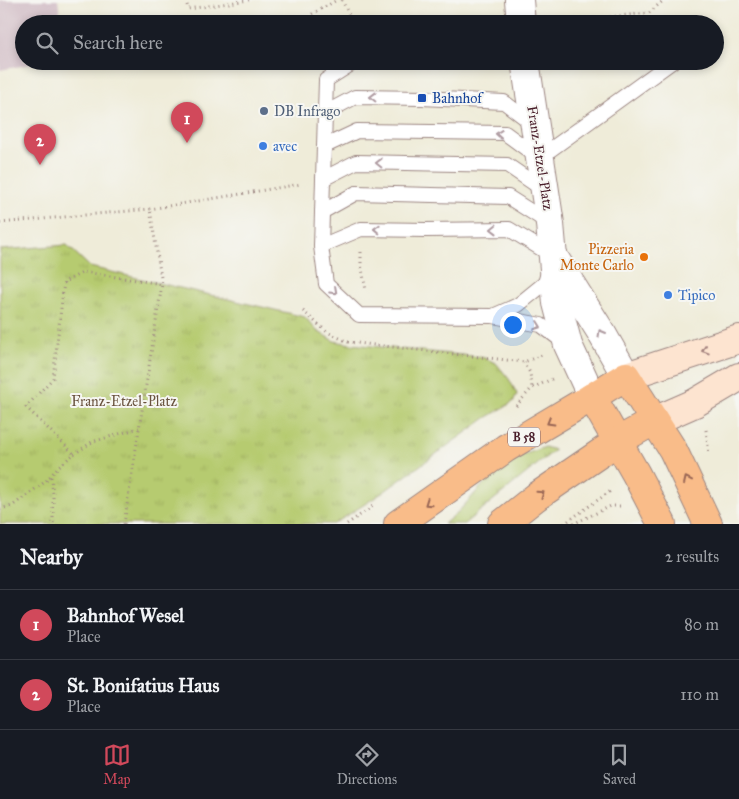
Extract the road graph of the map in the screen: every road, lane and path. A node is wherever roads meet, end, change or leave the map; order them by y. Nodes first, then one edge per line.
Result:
1 (186, 0) edge
2 (249, 0) edge
3 (337, 0) edge
4 (342, 0) edge
5 (519, 0) edge
6 (664, 0) edge
7 (312, 15) edge
8 (349, 15) edge
9 (521, 15) edge
10 (630, 15) edge
11 (342, 70) edge
12 (526, 70) edge
13 (661, 70) edge
14 (326, 113) junction
15 (534, 125) junction
16 (325, 146) junction
17 (540, 158) junction
18 (323, 179) junction
19 (298, 185) dead end
20 (545, 191) junction
21 (150, 209) junction
22 (322, 212) junction
23 (0, 222) edge
24 (550, 224) junction
25 (361, 229) junction
26 (321, 246) junction
27 (553, 256) junction
28 (162, 284) junction
29 (303, 311) dead end
30 (371, 315) junction
31 (493, 316) junction
32 (739, 339) edge
33 (568, 344) junction
34 (524, 362) junction
35 (626, 376) junction
36 (739, 377) edge
37 (532, 388) dead end
38 (592, 397) junction
39 (654, 421) junction
40 (139, 428) junction
41 (618, 441) junction
42 (74, 454) junction
43 (50, 476) junction
44 (627, 507) dead end
45 (0, 509) edge
46 (53, 524) edge
47 (124, 524) edge
48 (398, 524) edge
49 (502, 524) edge
50 (573, 524) edge
51 (662, 524) edge
52 (708, 524) edge

1 - 2 path
3 - 7 path
4 - 8 path
5 - 9 street
6 - 10 path
11 - 14 lane, Franz-Etzel-Platz
12 - 15 street, Franz-Etzel-Platz
13 - 17 lane
15 -> 14 lane
14 - 16 lane, Franz-Etzel-Platz
15 - 17 street, Franz-Etzel-Platz
17 -> 16 lane
16 - 18 lane, Franz-Etzel-Platz
17 - 20 street, Franz-Etzel-Platz
20 -> 18 lane
18 - 22 lane, Franz-Etzel-Platz
19 - 21 path
20 - 24 street, Franz-Etzel-Platz
21 - 23 path
21 - 28 path
22 - 24 lane
22 - 26 lane, Franz-Etzel-Platz
24 - 27 street, Franz-Etzel-Platz
25 - 26 lane
27 -> 25 lane
25 - 30 path
26 -> 30 lane, Franz-Etzel-Platz
27 - 31 lane, Franz-Etzel-Platz
27 - 33 street, Franz-Etzel-Platz
35 -> 27 street, Franz-Etzel-Platz
28 - 40 path
28 - 42 path
29 - 34 path
30 - 31 lane, Franz-Etzel-Platz
31 -> 33 lane, Franz-Etzel-Platz
32 -> 35 main road
33 - 34 path
33 - 38 street, Franz-Etzel-Platz
34 - 37 path
35 - 38 main road, B 58
35 - 39 main road
36 - 39 main road
38 - 41 main road
38 -> 48 main road, B 58
39 - 41 main road
52 -> 39 main road
40 - 42 path
40 - 47 path
49 -> 41 main road
41 - 51 main road
42 - 43 path
43 - 45 path
43 - 46 path
44 - 50 path

